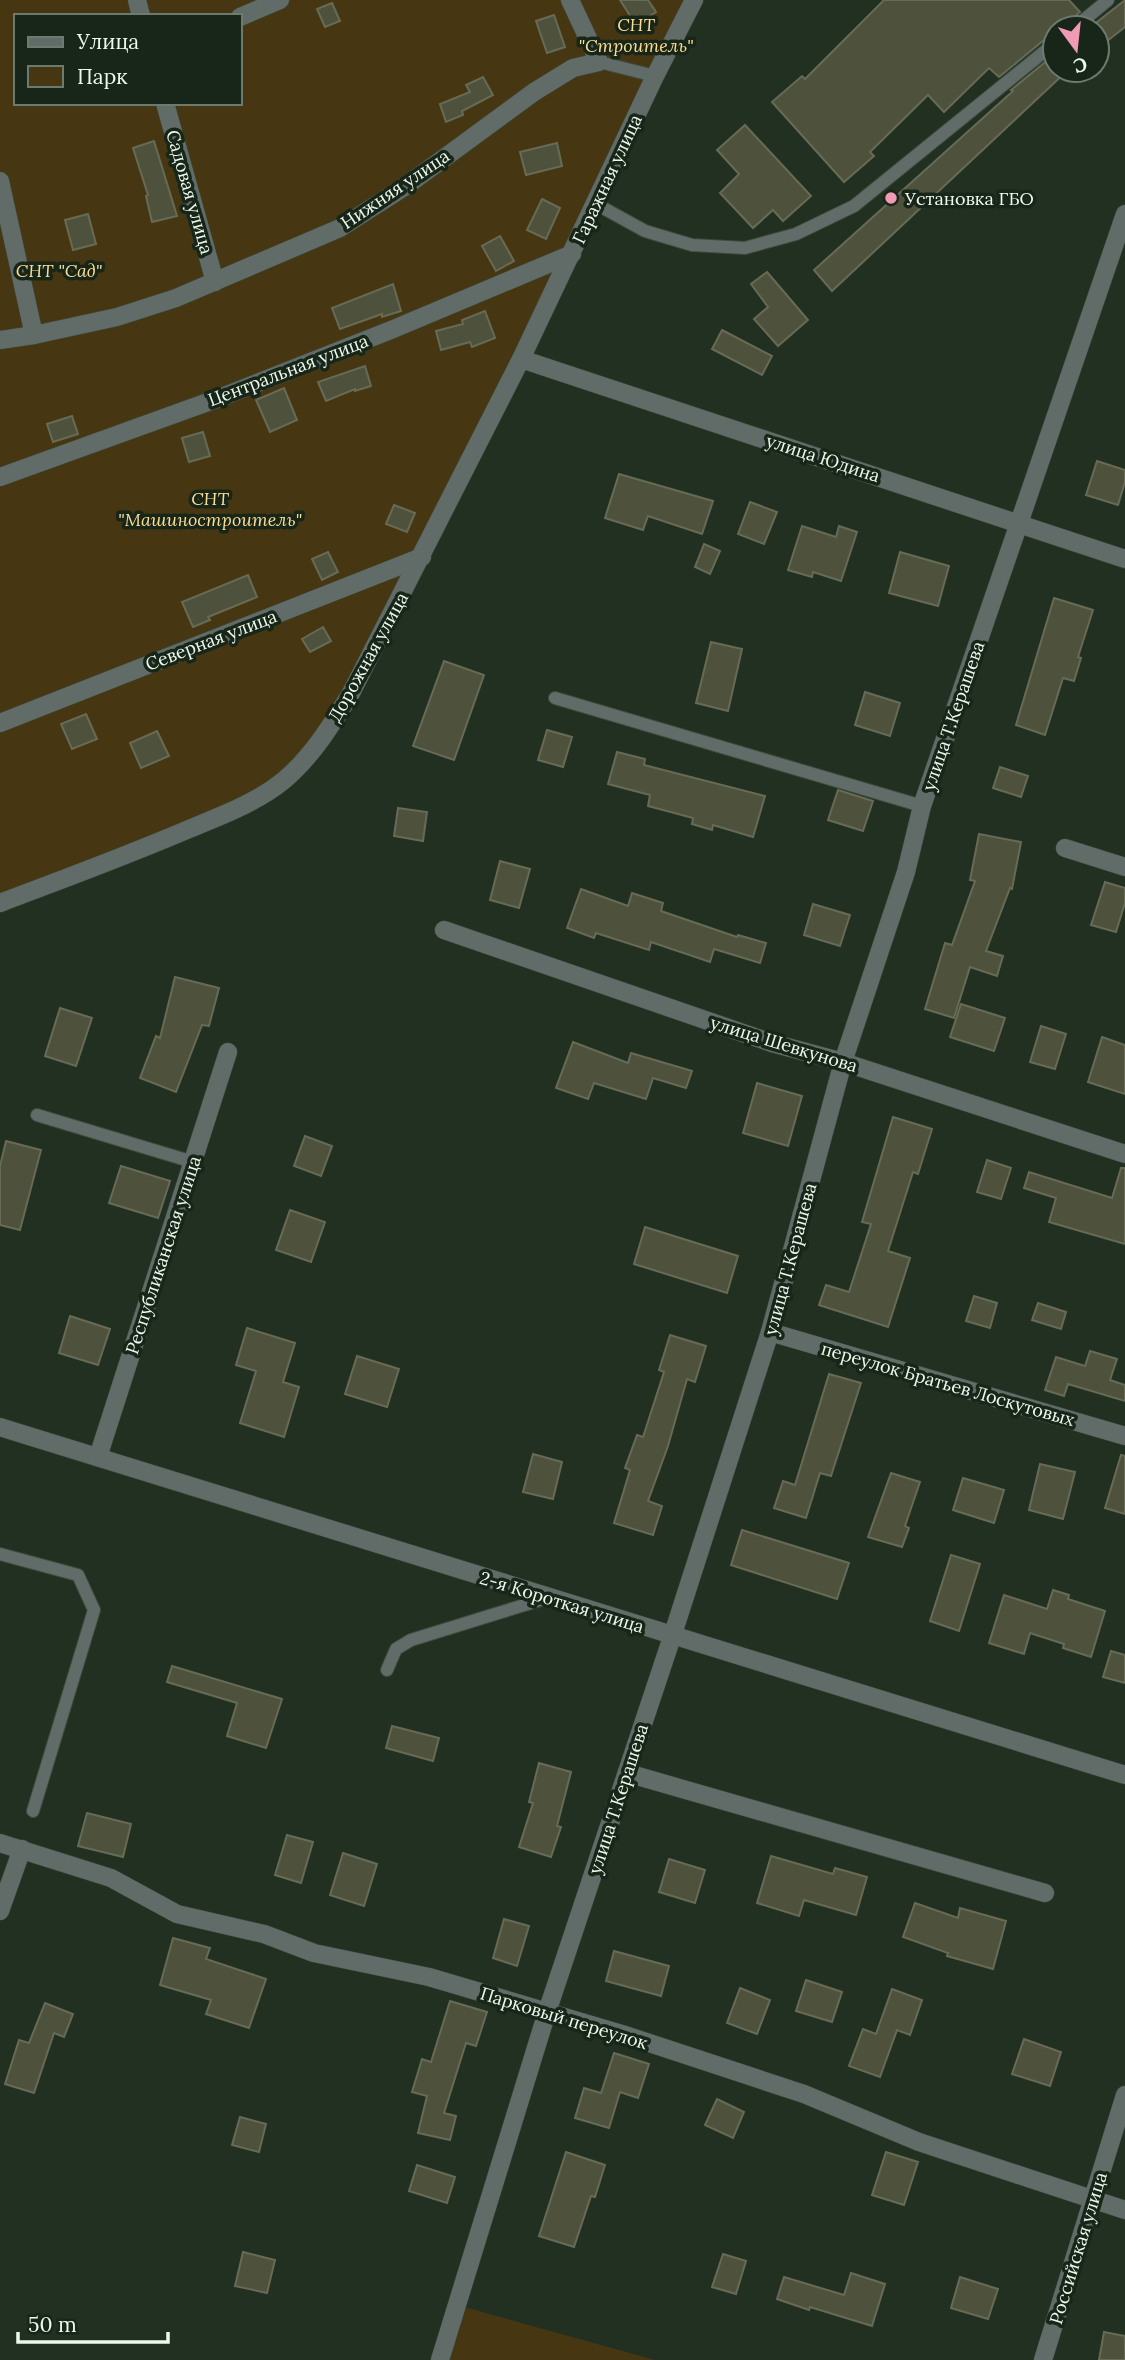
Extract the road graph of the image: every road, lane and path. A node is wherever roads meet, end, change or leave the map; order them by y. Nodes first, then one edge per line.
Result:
1 (281, 0) edge
2 (570, 0) edge
3 (694, 0) edge
4 (1108, 0) edge
5 (1091, 14) edge
6 (242, 15) edge
7 (1041, 54) edge
8 (599, 62) junction
9 (655, 76) junction
10 (165, 105) edge
11 (0, 181) edge
12 (596, 204) junction
13 (1125, 214) edge
14 (572, 254) junction
15 (1106, 268) junction
16 (1125, 268) edge
17 (215, 282) junction
18 (34, 335) junction
19 (0, 340) edge
20 (521, 359) junction
21 (0, 477) edge
22 (1019, 522) junction
23 (422, 557) junction
24 (1125, 559) edge
25 (555, 698) dead end
26 (0, 723) edge
27 (922, 806) junction
28 (1065, 848) dead end
29 (1125, 867) edge
30 (0, 903) edge
31 (444, 930) dead end
32 (228, 1052) dead end
33 (843, 1062) junction
34 (37, 1115) dead end
35 (1125, 1154) edge
36 (192, 1162) junction
37 (770, 1332) junction
38 (0, 1427) edge
39 (1125, 1436) edge
40 (98, 1457) junction
41 (0, 1554) edge
42 (547, 1598) junction
43 (673, 1637) junction
44 (387, 1670) dead end
45 (627, 1773) junction
46 (1125, 1775) edge
47 (33, 1811) dead end
48 (0, 1843) edge
49 (22, 1849) junction
50 (1045, 1893) dead end
51 (0, 1911) edge
52 (547, 2012) junction
53 (1125, 2095) edge
54 (1093, 2199) junction
55 (1125, 2210) edge
56 (440, 2360) edge
57 (1043, 2360) edge

1 - 6 street
2 - 8 street
3 - 9 street, Гаражная улица
4 - 5 lane
7 - 12 lane
8 - 9 lane
8 - 17 street, Нижняя улица
9 - 12 street, Гаражная улица
10 - 17 street, Садовая улица
11 - 18 street
12 - 14 street, Гаражная улица
13 - 15 street, улица Т.Керашева
14 - 20 street, Гаражная улица
14 - 21 street, Центральная улица
15 - 16 street
15 - 22 street, улица Т.Керашева
17 - 18 street, Нижняя улица
18 - 19 street, Нижняя улица
20 - 22 street, улица Юдина
20 - 23 street, Дорожная улица
22 - 24 street, улица Юдина
22 - 27 street, улица Т.Керашева
23 - 26 street, Северная улица
23 - 30 street, Дорожная улица
25 - 27 lane
27 - 33 street, улица Т.Керашева
28 - 29 street
31 - 33 street, улица Шевкунова
32 - 36 street, Республиканская улица
33 - 35 street, улица Шевкунова
33 - 37 street, улица Т.Керашева
34 - 36 lane
36 - 40 street, Республиканская улица
37 - 39 street, переулок Братьев Лоскутовых
37 - 43 street, улица Т.Керашева
38 - 40 street, 2-я Короткая улица
40 - 42 street, 2-я Короткая улица
41 - 47 lane
42 - 43 street, 2-я Короткая улица
42 - 44 lane
43 - 45 street, улица Т.Керашева
43 - 46 street, 2-я Короткая улица
45 - 50 street
45 - 52 street, улица Т.Керашева
48 - 49 street, Парковый переулок
49 - 51 street
49 - 52 street, Парковый переулок
52 - 54 street, Парковый переулок
52 - 56 street, улица Т.Керашева
53 - 54 street, Российская улица
54 - 55 street, Парковый переулок
54 - 57 street, Российская улица

